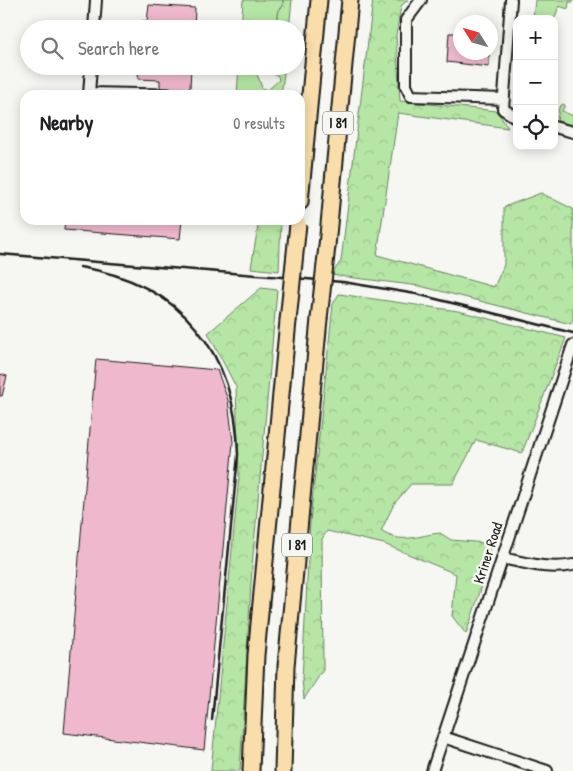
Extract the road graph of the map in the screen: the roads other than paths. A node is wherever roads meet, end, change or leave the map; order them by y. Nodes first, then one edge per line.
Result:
1 (96, 0) edge
2 (350, 0) edge
3 (421, 0) edge
4 (511, 0) edge
5 (319, 2) edge
6 (95, 20) edge
7 (91, 75) edge
8 (90, 90) edge
9 (504, 99) junction
10 (513, 115) edge
11 (558, 129) edge
12 (573, 132) edge
13 (305, 149) edge
14 (298, 225) edge
15 (573, 345) edge
16 (502, 558) junction
17 (573, 565) edge
18 (443, 736) junction
19 (251, 771) edge
20 (283, 771) edge
21 (432, 771) edge
22 (547, 771) edge

1 - 6 street
2 - 20 highway, I 81, bridge
3 - 9 street
4 - 9 street
5 - 13 highway, I 81
7 - 8 street
9 - 10 street
11 - 12 street
14 - 19 highway, I 81, bridge
15 - 16 street, Kriner Road
16 - 17 street
16 - 18 street, Kriner Road
18 - 21 street, Kriner Road
18 - 22 street

